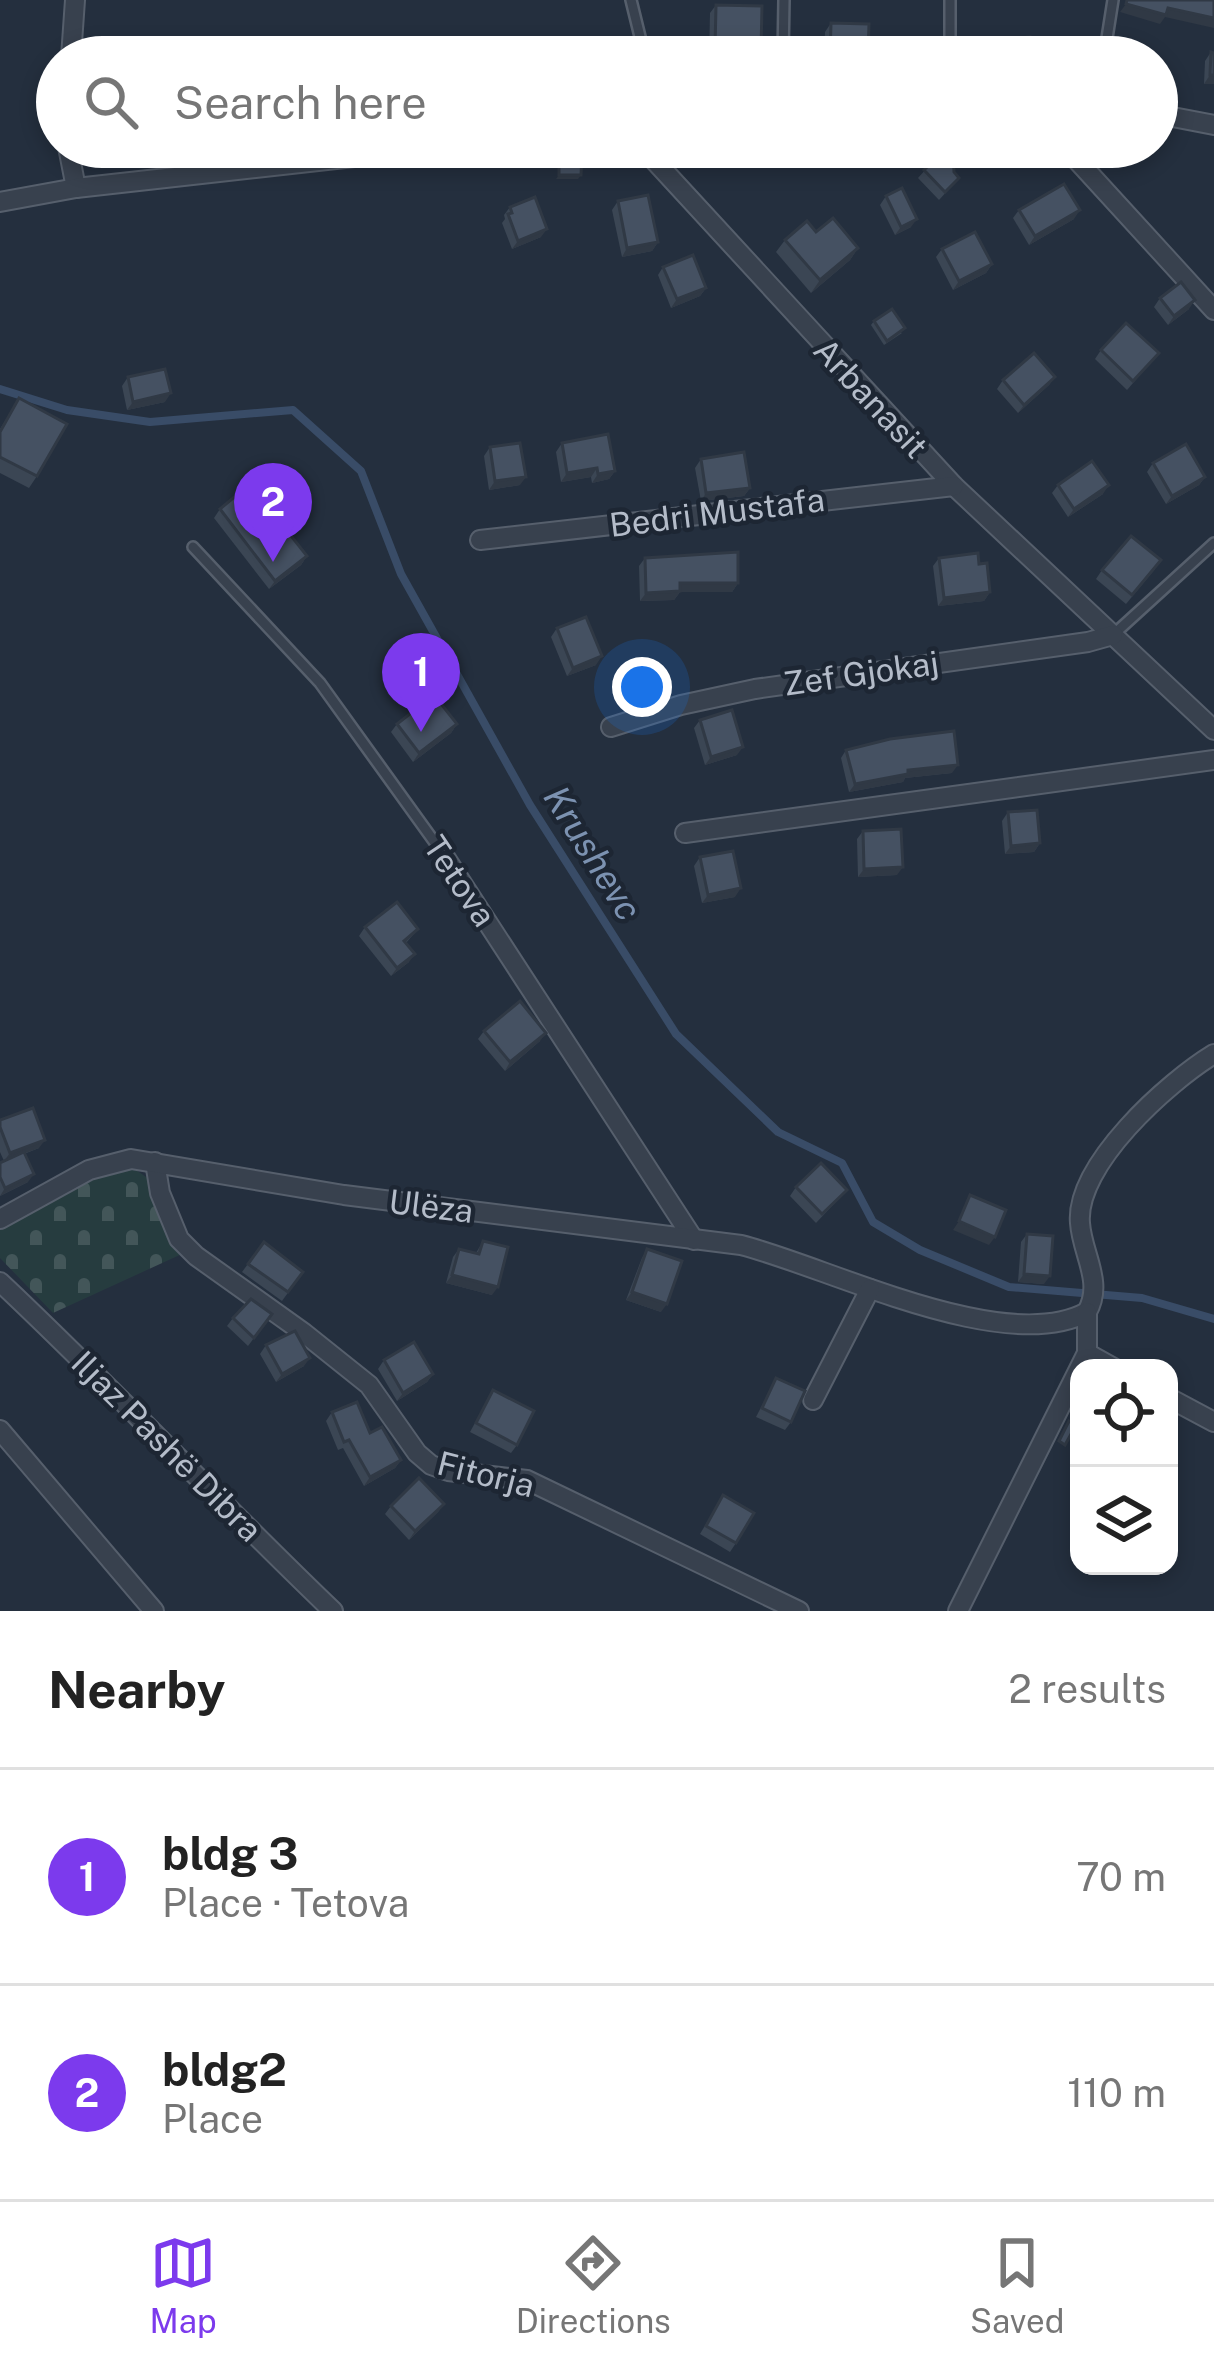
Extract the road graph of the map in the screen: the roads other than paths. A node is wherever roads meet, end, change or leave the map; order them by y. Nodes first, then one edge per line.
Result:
1 (75, 0) edge
2 (631, 0) edge
3 (784, 0) edge
4 (950, 0) edge
5 (1113, 0) edge
6 (72, 36) edge
7 (640, 36) edge
8 (783, 36) edge
9 (950, 36) edge
10 (1107, 36) edge
11 (1178, 118) edge
12 (1214, 125) edge
13 (72, 168) edge
14 (255, 168) edge
15 (661, 168) edge
16 (1084, 168) edge
17 (76, 188) junction
18 (0, 202) edge
19 (1214, 310) edge
20 (954, 486) junction
21 (480, 540) dead end
22 (1214, 543) edge
23 (193, 548) dead end
24 (1113, 635) junction
25 (611, 727) dead end
26 (1214, 730) edge
27 (1214, 760) edge
28 (685, 833) dead end
29 (441, 851) joint
30 (1214, 1054) edge
31 (155, 1162) junction
32 (0, 1219) edge
33 (694, 1240) junction
34 (0, 1282) edge
35 (870, 1289) junction
36 (1092, 1298) junction
37 (1087, 1353) junction
38 (1098, 1359) edge
39 (813, 1400) dead end
40 (1178, 1403) edge
41 (1214, 1422) edge
42 (0, 1430) edge
43 (793, 1609) edge
44 (154, 1611) edge
45 (333, 1611) edge
46 (958, 1611) edge

1 - 6 street
2 - 7 lane
3 - 8 lane
4 - 9 lane
5 - 10 lane
11 - 12 street
13 - 17 street
14 - 17 street
15 - 20 street, Arbanasit
16 - 19 street
17 - 18 street
20 - 21 street, Bedri Mustafa
20 - 24 street, Arbanasit
22 - 24 lane
23 - 29 lane, Tetova
24 - 25 street, Zef Gjokaj
24 - 26 street, Arbanasit
27 - 28 street
29 - 33 street, Tetova
30 - 36 street
31 - 32 street, Ulëza
31 - 33 street, Ulëza
31 - 43 street, Fitorja
33 - 35 street, Ulëza
34 - 45 street, Iljaz Pashë Dibra
35 - 36 street, Ulëza
35 - 39 street
36 - 37 street
37 - 38 street
37 - 46 street
40 - 41 street
42 - 44 street

